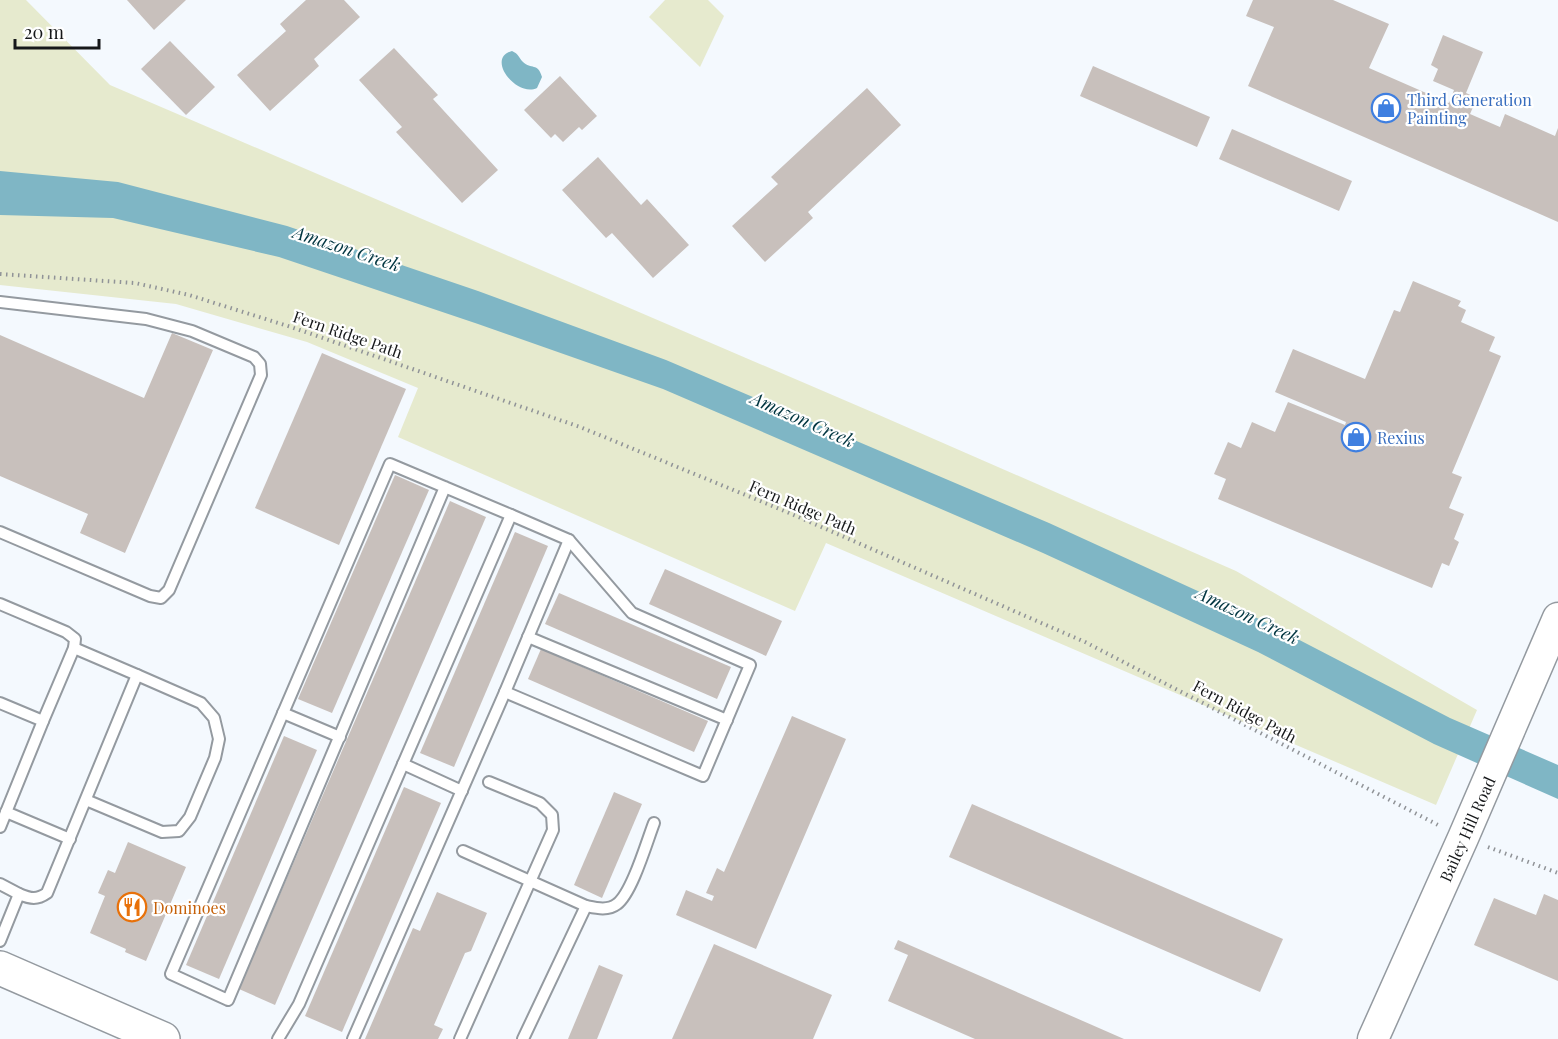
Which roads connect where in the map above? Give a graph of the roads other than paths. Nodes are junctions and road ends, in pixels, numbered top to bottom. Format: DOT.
graph roads {
  1 [pos="0,302"];
  2 [pos="445,487"];
  3 [pos="511,515"];
  4 [pos="0,532"];
  5 [pos="569,540"];
  6 [pos="0,604"];
  7 [pos="1555,635"];
  8 [pos="528,636"];
  9 [pos="74,648"];
  10 [pos="137,675"];
  11 [pos="505,692"];
  12 [pos="0,703"];
  13 [pos="283,713"];
  14 [pos="727,720"];
  15 [pos="43,721"];
  16 [pos="340,737"];
  17 [pos="403,764"];
  18 [pos="489,782"];
  19 [pos="462,791"];
  20 [pos="86,800"];
  21 [pos="6,812"];
  22 [pos="654,823"];
  23 [pos="0,827"];
  24 [pos="70,839"];
  25 [pos="463,851"];
  26 [pos="530,880"];
  27 [pos="0,884"];
  28 [pos="19,894"];
  29 [pos="585,906"];
  30 [pos="0,941"];
  31 [pos="0,968"];
  32 [pos="163,1039"];
  33 [pos="278,1039"];
  34 [pos="354,1039"];
  35 [pos="460,1039"];
  36 [pos="523,1039"];
  37 [pos="1373,1039"];
  1 -- 4 [label="lane"];
  2 -- 3 [label="lane"];
  2 -- 13 [label="lane"];
  2 -- 16 [label="lane"];
  3 -- 5 [label="lane"];
  3 -- 17 [label="lane"];
  5 -- 8 [label="lane"];
  5 -- 14 [label="lane"];
  6 -- 9 [label="lane"];
  7 -- 37 [label="main road, Bailey Hill Road"];
  8 -- 11 [label="lane"];
  8 -- 14 [label="lane"];
  9 -- 10 [label="lane"];
  9 -- 15 [label="lane"];
  10 -- 20 [label="lane"];
  10 -- 20 [label="lane"];
  11 -- 14 [label="lane"];
  11 -- 19 [label="lane"];
  12 -- 15 [label="lane"];
  13 -- 16 [label="lane"];
  13 -- 16 [label="lane"];
  15 -- 21 [label="lane"];
  17 -- 19 [label="lane"];
  17 -- 33 [label="lane"];
  18 -- 26 [label="lane"];
  19 -- 34 [label="lane"];
  20 -- 24 [label="lane"];
  21 -- 23 [label="lane"];
  21 -- 24 [label="lane"];
  22 -- 29 [label="lane"];
  24 -- 28 [label="lane"];
  25 -- 26 [label="lane"];
  26 -- 29 [label="lane"];
  26 -- 35 [label="lane"];
  27 -- 28 [label="lane"];
  28 -- 30 [label="lane"];
  29 -- 36 [label="lane"];
  31 -- 32 [label="main road"];
}
